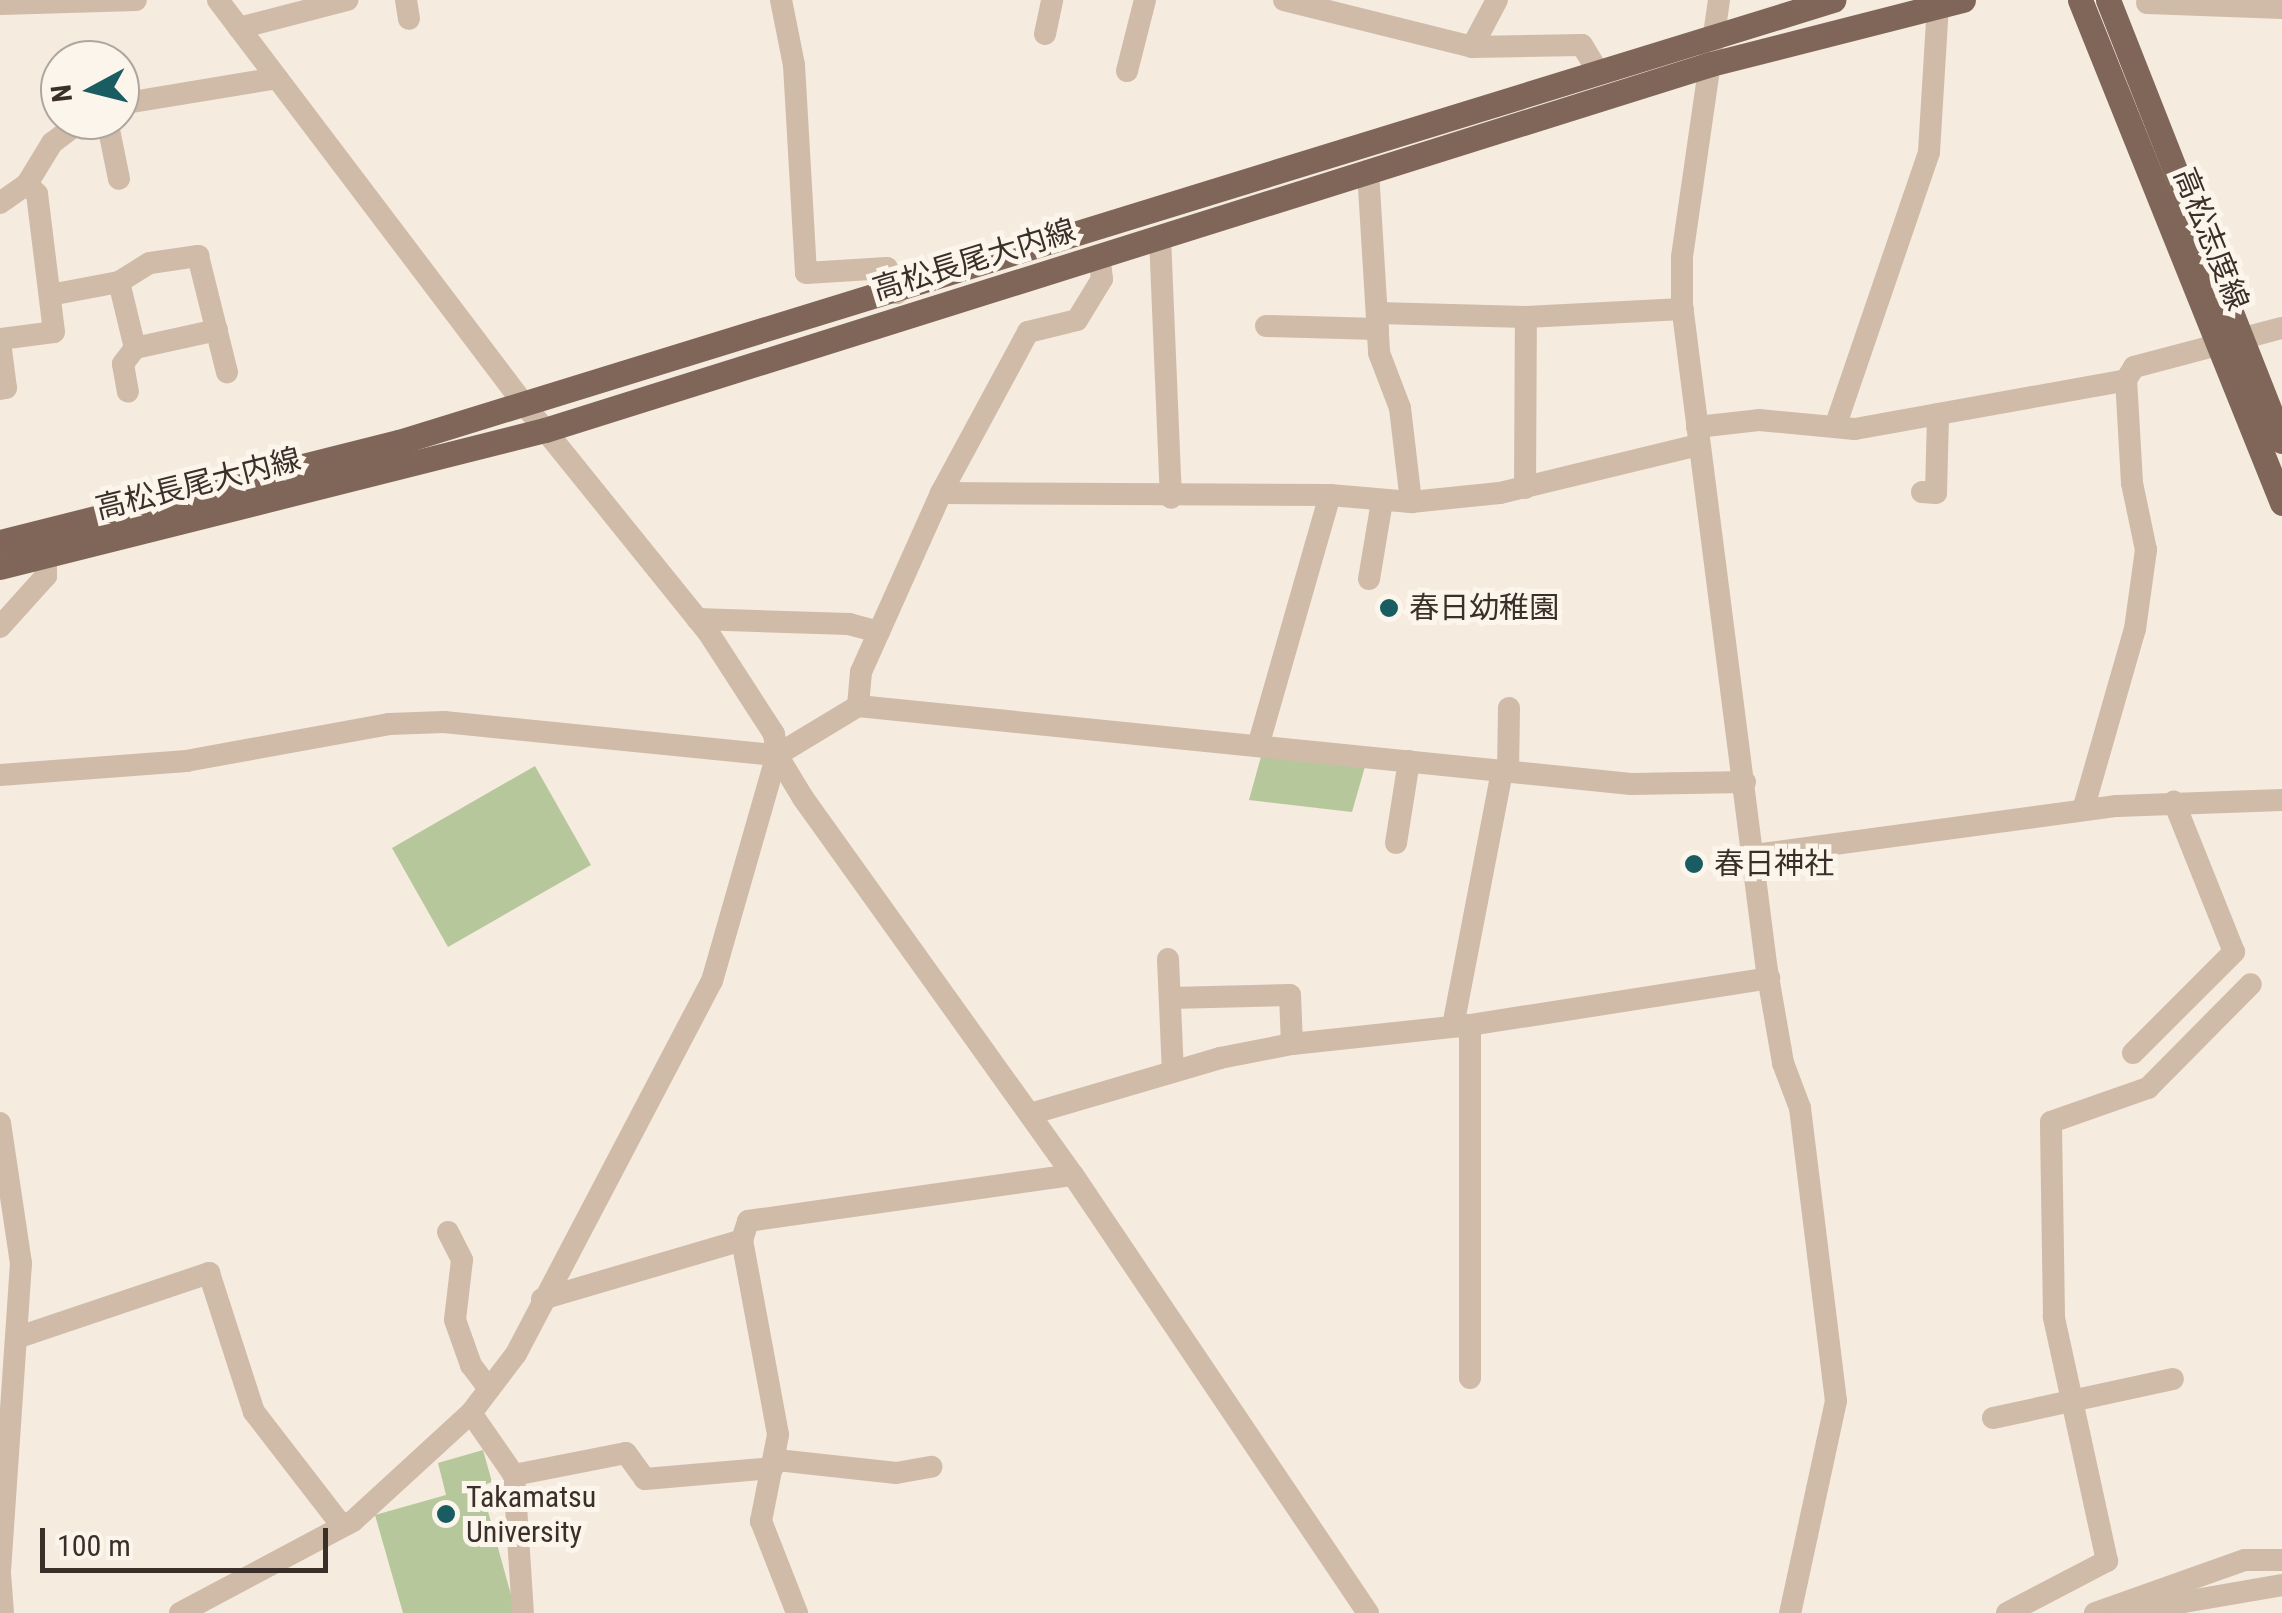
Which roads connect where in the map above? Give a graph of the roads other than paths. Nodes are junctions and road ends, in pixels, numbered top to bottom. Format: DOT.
graph roads {
  1 [pos="136,0"];
  2 [pos="218,0"];
  3 [pos="347,0"];
  4 [pos="781,0"];
  5 [pos="1052,0"];
  6 [pos="1145,0"];
  7 [pos="1284,0"];
  8 [pos="1498,0"];
  9 [pos="1719,0"];
  10 [pos="1833,0"];
  11 [pos="2080,0"];
  12 [pos="2108,0"];
  13 [pos="93,1"];
  14 [pos="1951,2"];
  15 [pos="1,4"];
  16 [pos="2147,4"];
  17 [pos="2282,8"];
  18 [pos="239,28"];
  19 [pos="1045,34"];
  20 [pos="1716,35"];
  21 [pos="1472,46"];
  22 [pos="1711,64"];
  23 [pos="1128,71"];
  24 [pos="1599,72"];
  25 [pos="277,78"];
  26 [pos="140,101"];
  27 [pos="56,140"];
  28 [pos="110,140"];
  29 [pos="1368,171"];
  30 [pos="119,179"];
  31 [pos="27,184"];
  32 [pos="0,203"];
  33 [pos="1160,236"];
  34 [pos="1099,256"];
  35 [pos="806,272"];
  36 [pos="119,282"];
  37 [pos="896,293"];
  38 [pos="50,295"];
  39 [pos="1682,309"];
  40 [pos="819,316"];
  41 [pos="1526,317"];
  42 [pos="1378,321"];
  43 [pos="1266,326"];
  44 [pos="2282,328"];
  45 [pos="217,330"];
  46 [pos="0,340"];
  47 [pos="2231,344"];
  48 [pos="135,348"];
  49 [pos="227,372"];
  50 [pos="2126,380"];
  51 [pos="0,389"];
  52 [pos="128,392"];
  53 [pos="524,404"];
  54 [pos="1938,414"];
  55 [pos="1836,424"];
  56 [pos="544,430"];
  57 [pos="1698,436"];
  58 [pos="2282,441"];
  59 [pos="1524,488"];
  60 [pos="1922,492"];
  61 [pos="941,493"];
  62 [pos="1330,496"];
  63 [pos="1171,498"];
  64 [pos="1382,501"];
  65 [pos="1411,502"];
  66 [pos="2282,503"];
  67 [pos="0,542"];
  68 [pos="46,556"];
  69 [pos="0,567"];
  70 [pos="1369,579"];
  71 [pos="697,620"];
  72 [pos="0,627"];
  73 [pos="879,632"];
  74 [pos="858,706"];
  75 [pos="1510,708"];
  76 [pos="1258,746"];
  77 [pos="777,755"];
  78 [pos="1410,762"];
  79 [pos="1505,771"];
  80 [pos="0,775"];
  81 [pos="1745,782"];
  82 [pos="2282,800"];
  83 [pos="2174,802"];
  84 [pos="2083,810"];
  85 [pos="1396,842"];
  86 [pos="1754,856"];
  87 [pos="1168,958"];
  88 [pos="1768,978"];
  89 [pos="2251,984"];
  90 [pos="1170,998"];
  91 [pos="1462,1025"];
  92 [pos="1292,1044"];
  93 [pos="2133,1053"];
  94 [pos="1173,1072"];
  95 [pos="1030,1114"];
  96 [pos="0,1123"];
  97 [pos="1073,1175"];
  98 [pos="448,1232"];
  99 [pos="742,1240"];
  100 [pos="542,1299"];
  101 [pos="16,1338"];
  102 [pos="1470,1378"];
  103 [pos="2174,1378"];
  104 [pos="489,1389"];
  105 [pos="2070,1402"];
  106 [pos="471,1413"];
  107 [pos="1993,1418"];
  108 [pos="775,1464"];
  109 [pos="932,1467"];
  110 [pos="514,1475"];
  111 [pos="342,1526"];
  112 [pos="2282,1560"];
  113 [pos="0,1570"];
  114 [pos="2282,1585"];
  115 [pos="3,1613"];
  116 [pos="180,1613"];
  117 [pos="524,1613"];
  118 [pos="798,1613"];
  119 [pos="1368,1613"];
  120 [pos="1790,1613"];
  121 [pos="2007,1613"];
  122 [pos="2095,1613"];
  123 [pos="2120,1613"];
  1 -- 13 [label="street"];
  2 -- 18 [label="street"];
  3 -- 18 [label="street"];
  4 -- 35 [label="street"];
  5 -- 19 [label="street"];
  6 -- 23 [label="street"];
  7 -- 21 [label="street"];
  8 -- 21 [label="street"];
  9 -- 20 [label="street"];
  10 -- 20 [label="main road, 高松長尾大内線"];
  11 -- 47 [label="main road, 高松志度線"];
  12 -- 47 [label="main road, 高松志度線"];
  13 -- 15 [label="street"];
  14 -- 22 [label="main road, 高松長尾大内線"];
  14 -- 55 [label="street"];
  16 -- 17 [label="street"];
  18 -- 25 [label="street"];
  20 -- 22 [label="street"];
  20 -- 24 [label="main road, 高松長尾大内線"];
  21 -- 24 [label="street"];
  22 -- 29 [label="main road, 高松長尾大内線"];
  22 -- 39 [label="street"];
  24 -- 37 [label="main road, 高松長尾大内線"];
  25 -- 26 [label="street"];
  25 -- 53 [label="street"];
  27 -- 31 [label="street"];
  28 -- 30 [label="street"];
  29 -- 33 [label="main road, 高松長尾大内線"];
  29 -- 42 [label="street"];
  31 -- 32 [label="street"];
  31 -- 38 [label="street"];
  33 -- 34 [label="main road, 高松長尾大内線"];
  33 -- 63 [label="street"];
  34 -- 56 [label="main road, 高松長尾大内線"];
  34 -- 61 [label="street"];
  35 -- 37 [label="street"];
  35 -- 40 [label="street"];
  36 -- 38 [label="street"];
  36 -- 45 [label="street"];
  36 -- 48 [label="street"];
  37 -- 40 [label="main road, 高松長尾大内線"];
  38 -- 46 [label="street"];
  39 -- 41 [label="street"];
  39 -- 57 [label="street"];
  40 -- 53 [label="main road, 高松長尾大内線"];
  41 -- 42 [label="street"];
  41 -- 59 [label="street"];
  42 -- 43 [label="street"];
  42 -- 65 [label="street"];
  44 -- 47 [label="street"];
  45 -- 48 [label="street"];
  45 -- 49 [label="street"];
  46 -- 51 [label="street"];
  47 -- 50 [label="street"];
  47 -- 58 [label="main road, 高松志度線"];
  47 -- 66 [label="main road, 高松志度線"];
  48 -- 52 [label="street"];
  50 -- 54 [label="street"];
  50 -- 84 [label="street"];
  53 -- 56 [label="street"];
  53 -- 67 [label="main road, 高松長尾大内線"];
  54 -- 55 [label="street"];
  54 -- 60 [label="street"];
  55 -- 57 [label="street"];
  56 -- 68 [label="main road, 高松長尾大内線"];
  56 -- 71 [label="street"];
  57 -- 59 [label="street"];
  57 -- 81 [label="street"];
  59 -- 65 [label="street"];
  61 -- 63 [label="street"];
  61 -- 73 [label="street"];
  62 -- 63 [label="street"];
  62 -- 64 [label="street"];
  62 -- 76 [label="street"];
  64 -- 65 [label="street"];
  64 -- 70 [label="street"];
  68 -- 69 [label="main road, 高松長尾大内線"];
  68 -- 72 [label="street"];
  71 -- 73 [label="street"];
  71 -- 77 [label="street"];
  73 -- 74 [label="street"];
  74 -- 76 [label="street"];
  74 -- 77 [label="street"];
  75 -- 79 [label="street"];
  76 -- 78 [label="street"];
  77 -- 80 [label="street"];
  77 -- 95 [label="street"];
  77 -- 100 [label="street"];
  78 -- 79 [label="street"];
  78 -- 85 [label="street"];
  79 -- 81 [label="street"];
  79 -- 91 [label="street"];
  81 -- 86 [label="street"];
  82 -- 83 [label="street"];
  83 -- 84 [label="street"];
  83 -- 93 [label="street"];
  84 -- 86 [label="street"];
  86 -- 88 [label="street"];
  87 -- 90 [label="street"];
  88 -- 91 [label="street"];
  88 -- 120 [label="street"];
  89 -- 105 [label="street"];
  90 -- 92 [label="street"];
  90 -- 94 [label="street"];
  91 -- 92 [label="street"];
  91 -- 102 [label="street"];
  92 -- 94 [label="street"];
  94 -- 95 [label="street"];
  95 -- 97 [label="street"];
  96 -- 101 [label="street"];
  97 -- 99 [label="street"];
  97 -- 119 [label="street"];
  98 -- 104 [label="street"];
  99 -- 100 [label="street"];
  99 -- 108 [label="street"];
  100 -- 104 [label="street"];
  101 -- 111 [label="street"];
  101 -- 113 [label="street"];
  103 -- 105 [label="street"];
  104 -- 106 [label="street"];
  105 -- 107 [label="street"];
  105 -- 121 [label="street"];
  106 -- 110 [label="street"];
  106 -- 111 [label="street"];
  108 -- 109 [label="street"];
  108 -- 110 [label="street"];
  108 -- 118 [label="street"];
  110 -- 117 [label="street"];
  111 -- 116 [label="street"];
  112 -- 122 [label="street"];
  113 -- 115 [label="street"];
  114 -- 123 [label="street"];
}
